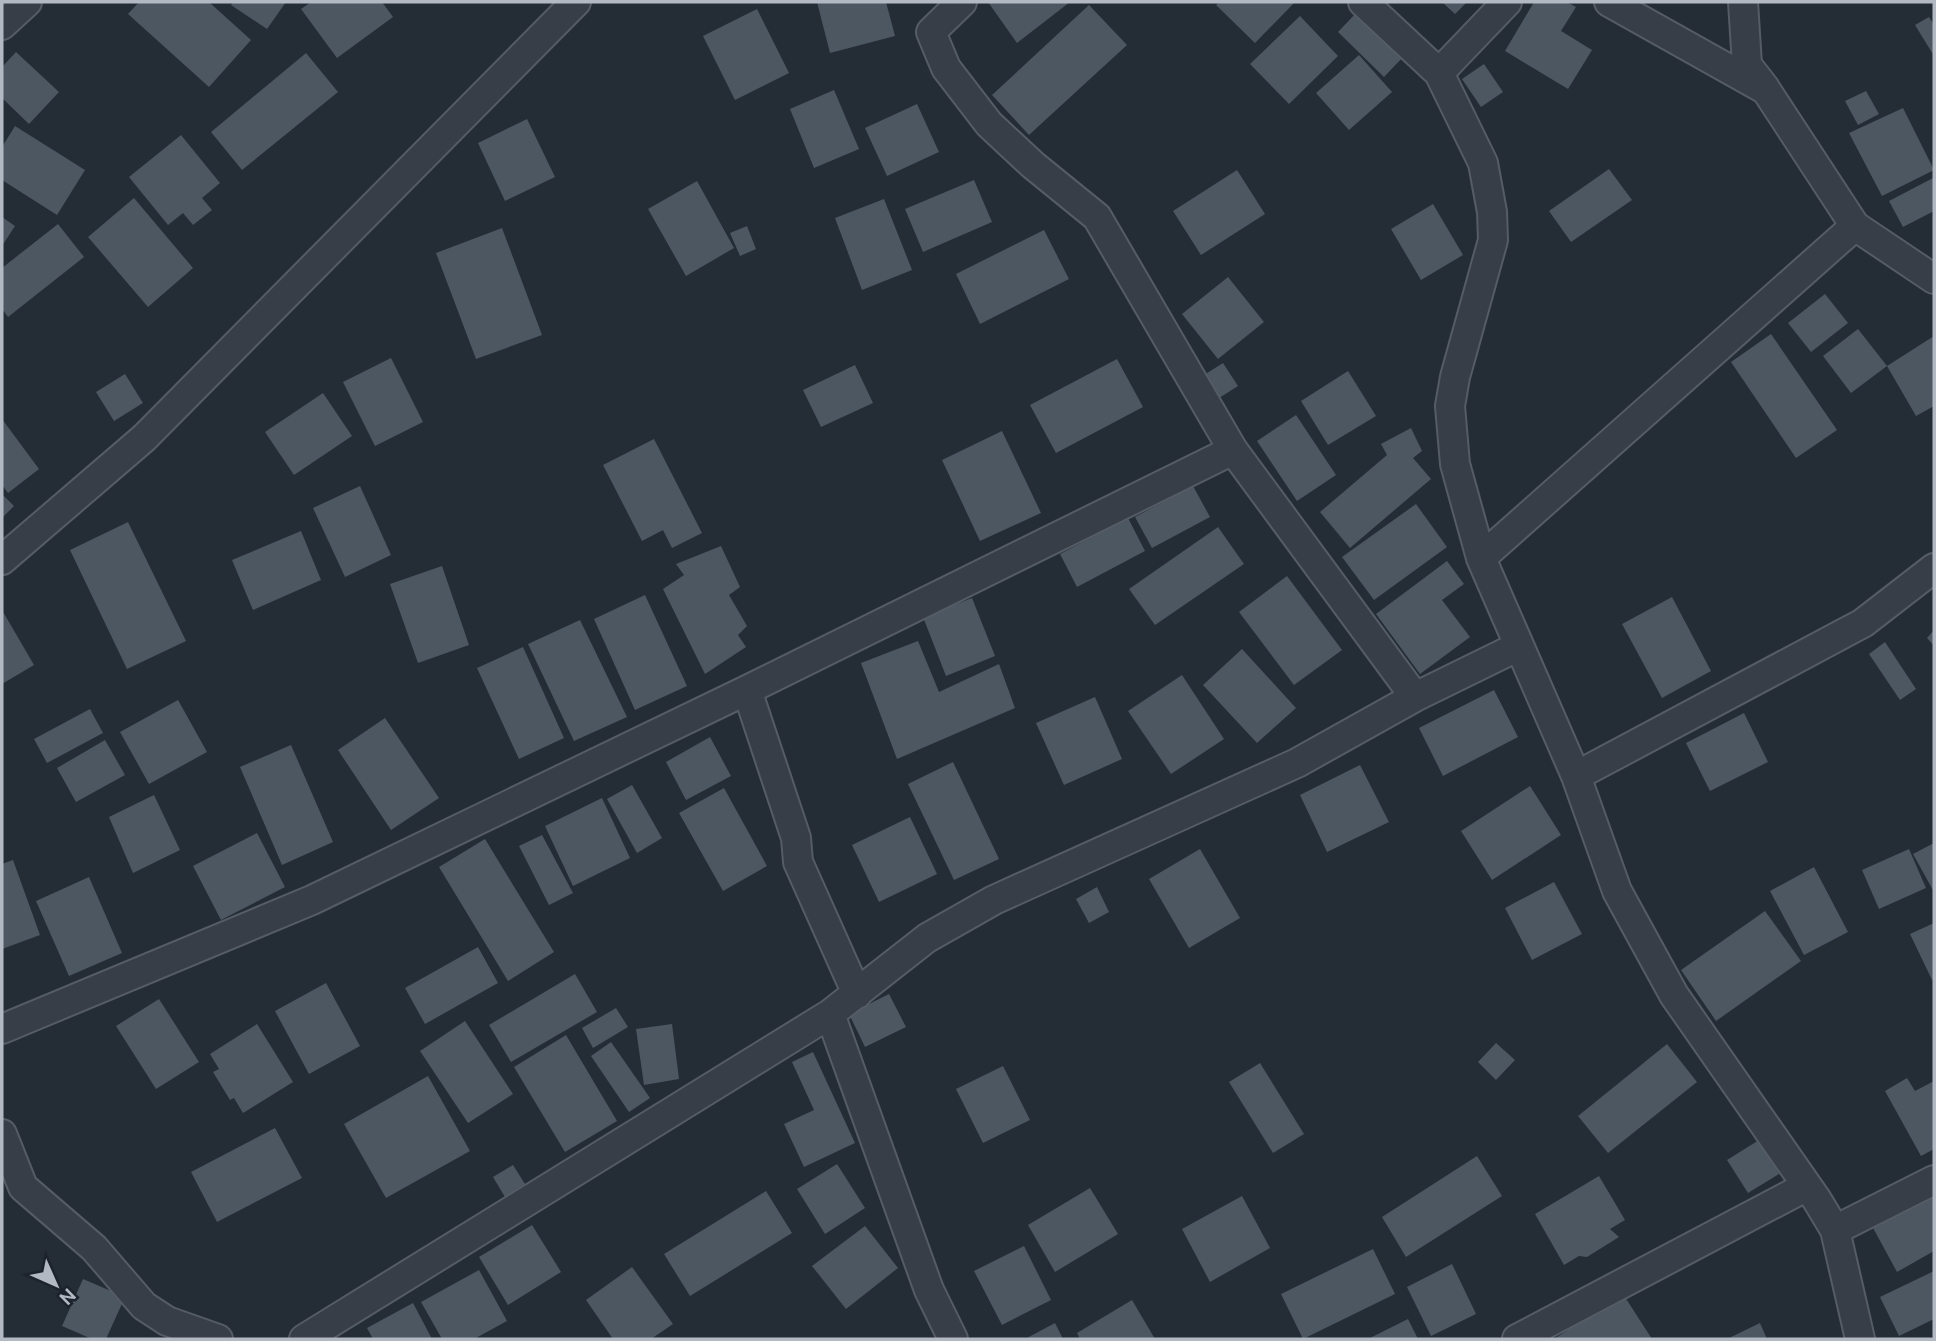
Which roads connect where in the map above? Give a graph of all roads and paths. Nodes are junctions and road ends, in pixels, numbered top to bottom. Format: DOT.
graph roads {
  1 [pos="27,2"];
  2 [pos="576,2"];
  3 [pos="962,2"];
  4 [pos="1363,2"];
  5 [pos="1507,2"];
  6 [pos="1609,2"];
  7 [pos="1743,2"];
  8 [pos="2,24"];
  9 [pos="1439,73"];
  10 [pos="1766,90"];
  11 [pos="1854,226"];
  12 [pos="1934,279"];
  13 [pos="1233,450"];
  14 [pos="1480,558"];
  15 [pos="2,560"];
  16 [pos="1934,568"];
  17 [pos="1517,647"];
  18 [pos="747,690"];
  19 [pos="1415,697"];
  20 [pos="1576,776"];
  21 [pos="857,994"];
  22 [pos="830,1014"];
  23 [pos="2,1029"];
  24 [pos="2,1133"];
  25 [pos="1934,1180"];
  26 [pos="1807,1186"];
  27 [pos="1835,1230"];
  28 [pos="218,1339"];
  29 [pos="304,1339"];
  30 [pos="953,1339"];
  31 [pos="1517,1339"];
  32 [pos="1860,1339"];
  1 -- 8 [label="street"];
  2 -- 15 [label="street"];
  3 -- 13 [label="street"];
  4 -- 9 [label="street"];
  5 -- 9 [label="street"];
  6 -- 10 [label="street"];
  7 -- 10 [label="street"];
  9 -- 14 [label="street"];
  10 -- 11 [label="street"];
  11 -- 12 [label="street"];
  11 -- 14 [label="street"];
  13 -- 18 [label="street"];
  13 -- 19 [label="street"];
  14 -- 17 [label="street"];
  16 -- 20 [label="street"];
  17 -- 19 [label="street"];
  17 -- 20 [label="street"];
  18 -- 21 [label="street"];
  18 -- 23 [label="street"];
  19 -- 21 [label="street"];
  20 -- 26 [label="street"];
  21 -- 22 [label="street"];
  22 -- 29 [label="street"];
  22 -- 30 [label="street"];
  24 -- 28 [label="street"];
  25 -- 27 [label="street"];
  26 -- 27 [label="street"];
  26 -- 31 [label="street"];
  27 -- 32 [label="street"];
}
